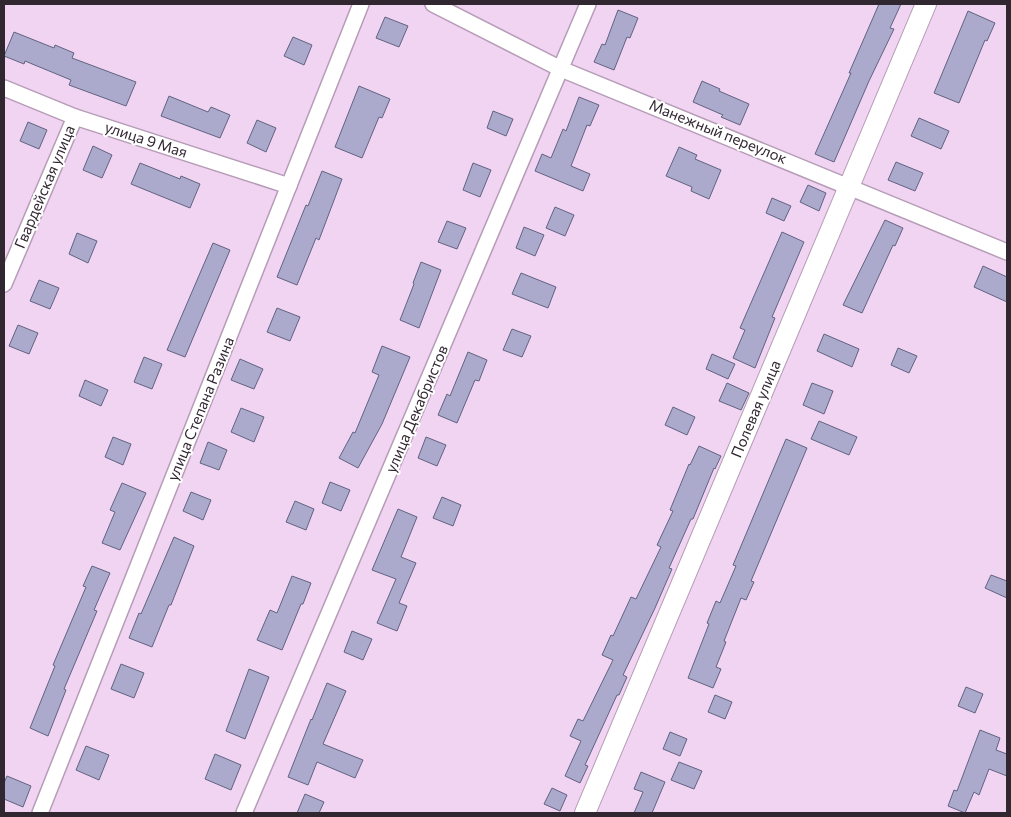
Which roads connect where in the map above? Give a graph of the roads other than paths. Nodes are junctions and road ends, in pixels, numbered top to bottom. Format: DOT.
graph roads {
  1 [pos="361,4"];
  2 [pos="433,4"];
  3 [pos="588,4"];
  4 [pos="926,4"];
  5 [pos="562,69"];
  6 [pos="4,88"];
  7 [pos="75,117"];
  8 [pos="289,186"];
  9 [pos="849,186"];
  10 [pos="1007,252"];
  11 [pos="4,284"];
  12 [pos="40,813"];
  13 [pos="244,813"];
  14 [pos="585,813"];
  1 -- 8 [label="street, улица Степана Разина"];
  2 -- 5 [label="street, Манежный переулок"];
  3 -- 5 [label="street, улица Декабристов"];
  4 -- 9 [label="street, Полевая улица"];
  5 -- 9 [label="street, Манежный переулок"];
  5 -- 13 [label="street, улица Декабристов"];
  6 -- 7 [label="street, улица 9 Мая"];
  7 -- 8 [label="street, улица 9 Мая"];
  7 -- 11 [label="street, Гвардейская улица"];
  8 -- 12 [label="street, улица Степана Разина"];
  9 -- 10 [label="street, Манежный переулок"];
  9 -- 14 [label="street, Полевая улица"];
}
